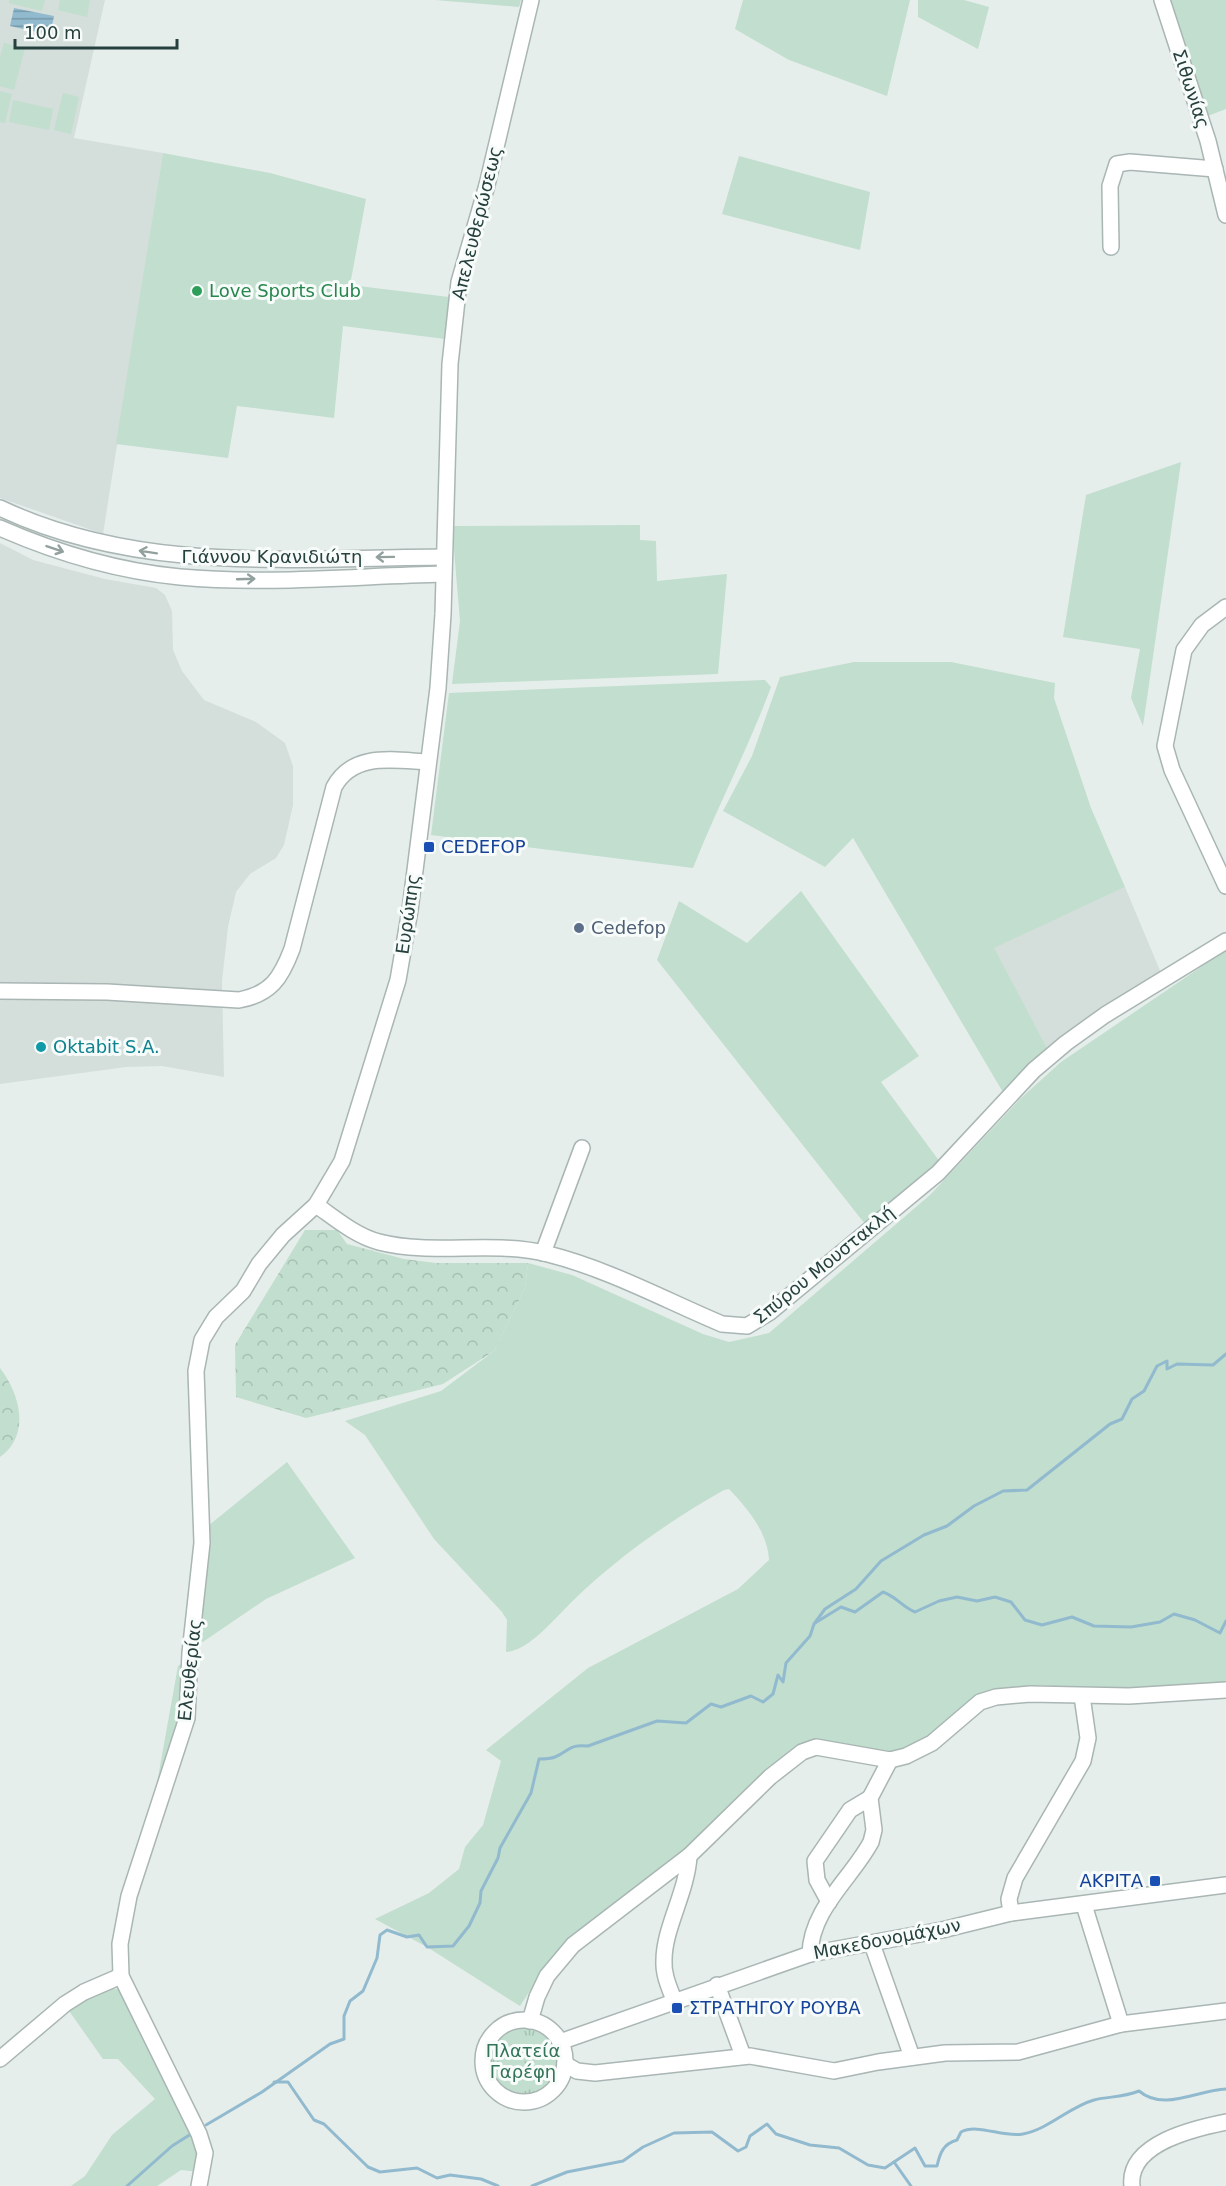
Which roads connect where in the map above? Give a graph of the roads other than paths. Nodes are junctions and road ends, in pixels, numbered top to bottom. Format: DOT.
graph roads {
  1 [pos="531,0"];
  2 [pos="1162,0"];
  3 [pos="1219,176"];
  4 [pos="1226,215"];
  5 [pos="1111,247"];
  6 [pos="0,508"];
  7 [pos="0,528"];
  8 [pos="443,557"];
  9 [pos="444,574"];
  10 [pos="1226,607"];
  11 [pos="427,762"];
  12 [pos="1226,886"];
  13 [pos="1226,941"];
  14 [pos="0,991"];
  15 [pos="582,1148"];
  16 [pos="316,1205"];
  17 [pos="543,1253"];
  18 [pos="1226,1690"];
  19 [pos="1190,1692"];
  20 [pos="1082,1696"];
  21 [pos="1226,1701"];
  22 [pos="890,1760"];
  23 [pos="870,1798"];
  24 [pos="689,1856"];
  25 [pos="1226,1885"];
  26 [pos="829,1902"];
  27 [pos="1084,1905"];
  28 [pos="1011,1913"];
  29 [pos="872,1944"];
  30 [pos="810,1954"];
  31 [pos="121,1976"];
  32 [pos="717,1985"];
  33 [pos="674,2000"];
  34 [pos="1226,2011"];
  35 [pos="530,2021"];
  36 [pos="1121,2024"];
  37 [pos="560,2042"];
  38 [pos="743,2056"];
  39 [pos="912,2057"];
  40 [pos="0,2059"];
  41 [pos="565,2064"];
  42 [pos="1226,2122"];
  43 [pos="200,2186"];
  44 [pos="1132,2186"];
  1 -- 8 [label="street, Απελευθερώσεως"];
  2 -- 3 [label="street, Σιθωνίας"];
  3 -- 4 [label="street, Σιθωνίας"];
  3 -- 5 [label="street"];
  8 -- 6 [label="street, Γιάννου Κρανιδιώτη, one-way"];
  7 -- 9 [label="street, Γιάννου Κρανιδιώτη, one-way"];
  8 -- 9 [label="street, Απελευθερώσεως"];
  9 -- 11 [label="street, Ευρώπης"];
  10 -- 12 [label="street"];
  11 -- 14 [label="street"];
  11 -- 16 [label="street, Ευρώπης"];
  13 -- 17 [label="street, Σπύρου Μουστακλή"];
  15 -- 17 [label="street"];
  16 -- 17 [label="street, Σπύρου Μουστακλή"];
  16 -- 31 [label="street, Ελευθερίας"];
  18 -- 19 [label="street"];
  19 -- 20 [label="street"];
  19 -- 21 [label="street"];
  20 -- 22 [label="street"];
  20 -- 28 [label="street"];
  22 -- 23 [label="street"];
  22 -- 24 [label="street"];
  23 -- 26 [label="street"];
  23 -- 26 [label="street"];
  24 -- 33 [label="street"];
  24 -- 35 [label="street"];
  25 -- 27 [label="street, Μακεδονομάχων"];
  26 -- 30 [label="street"];
  27 -- 28 [label="street, Μακεδονομάχων"];
  27 -- 36 [label="street"];
  28 -- 29 [label="street, Μακεδονομάχων"];
  29 -- 30 [label="street, Μακεδονομάχων"];
  29 -- 39 [label="street"];
  30 -- 32 [label="street, Μακεδονομάχων"];
  31 -- 40 [label="street"];
  31 -- 43 [label="street, Ελευθερίας"];
  32 -- 33 [label="street, Μακεδονομάχων"];
  32 -- 38 [label="street"];
  33 -- 37 [label="street, Μακεδονομάχων"];
  34 -- 36 [label="street"];
  35 -- 37 [label="street"];
  35 -- 41 [label="street"];
  36 -- 39 [label="street"];
  37 -- 41 [label="street"];
  38 -- 39 [label="street"];
  38 -- 41 [label="street"];
  42 -- 44 [label="street"];
}
